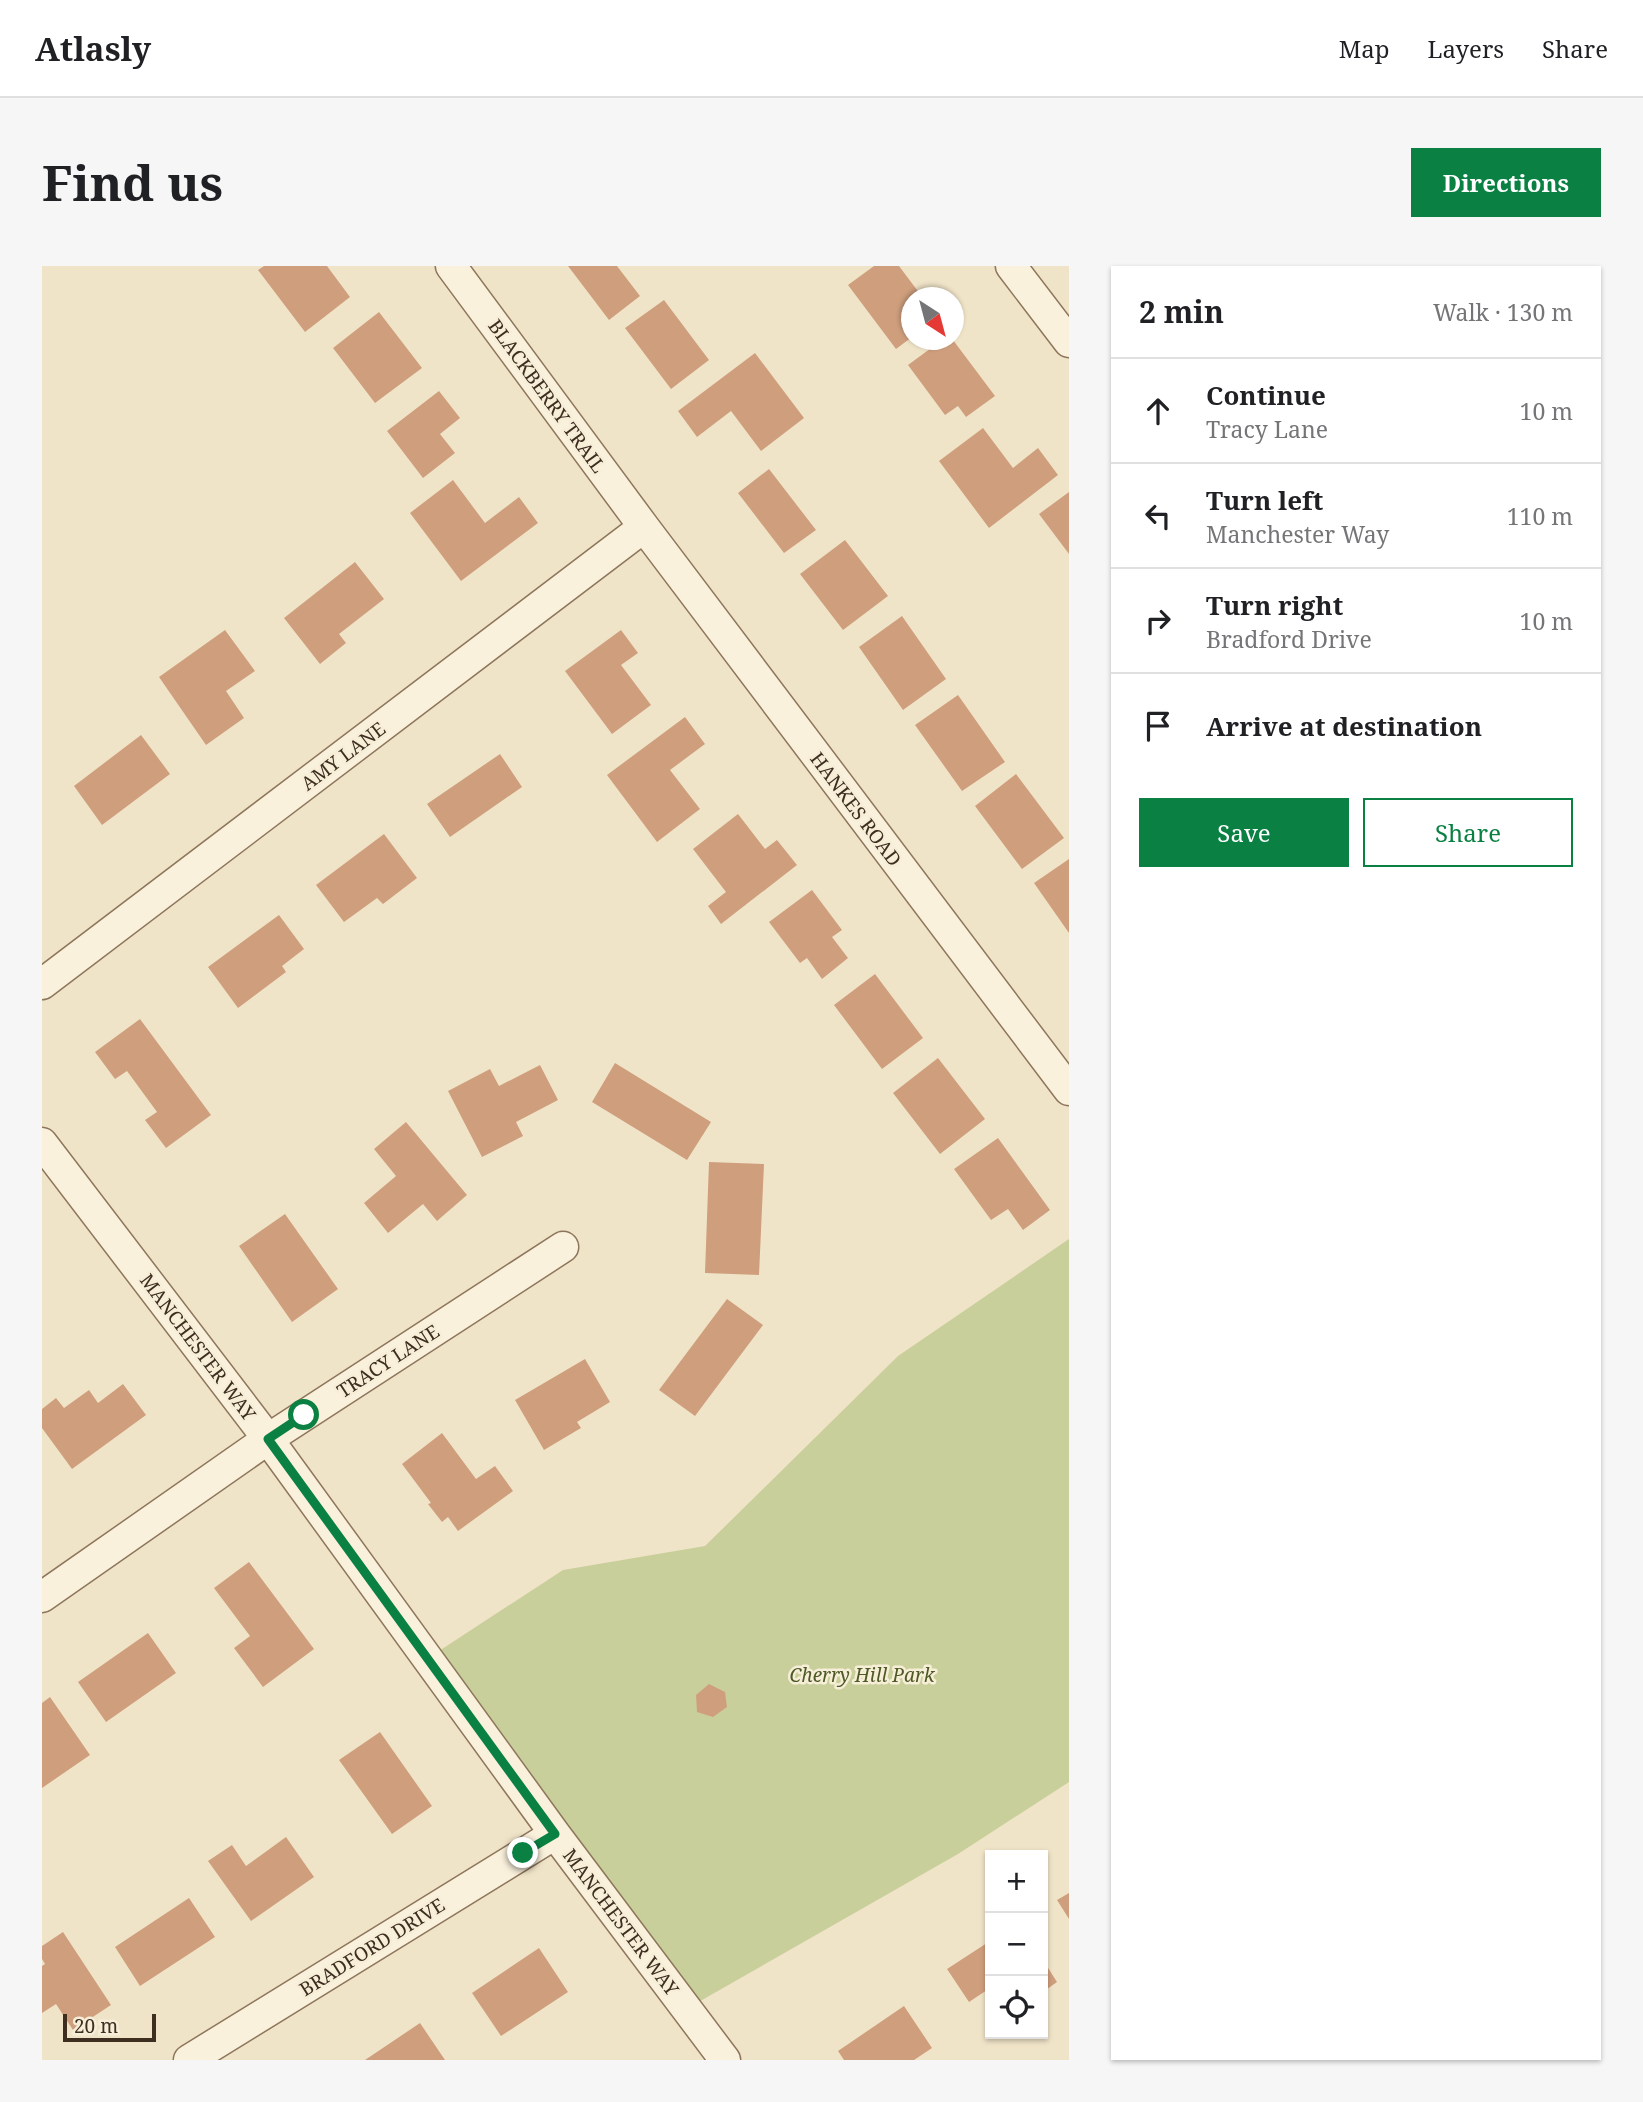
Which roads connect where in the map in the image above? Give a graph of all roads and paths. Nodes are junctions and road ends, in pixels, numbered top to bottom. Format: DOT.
graph roads {
  1 [pos="451,266"];
  2 [pos="1011,266"];
  3 [pos="1069,342"];
  4 [pos="644,527"];
  5 [pos="42,984"];
  6 [pos="1069,1090"];
  7 [pos="42,1143"];
  8 [pos="562,1247"];
  9 [pos="268,1439"];
  10 [pos="42,1597"];
  11 [pos="555,1834"];
  12 [pos="189,2060"];
  13 [pos="725,2060"];
  1 -- 4 [label="street, BLACKBERRY TRAIL"];
  2 -- 3 [label="street"];
  4 -- 5 [label="street, AMY LANE"];
  4 -- 6 [label="street, HANKES ROAD"];
  7 -- 9 [label="street, MANCHESTER WAY"];
  8 -- 9 [label="street, TRACY LANE"];
  9 -- 10 [label="street, TRACY LANE"];
  9 -- 11 [label="street, MANCHESTER WAY"];
  11 -- 12 [label="street, BRADFORD DRIVE"];
  11 -- 13 [label="street, MANCHESTER WAY"];
}
